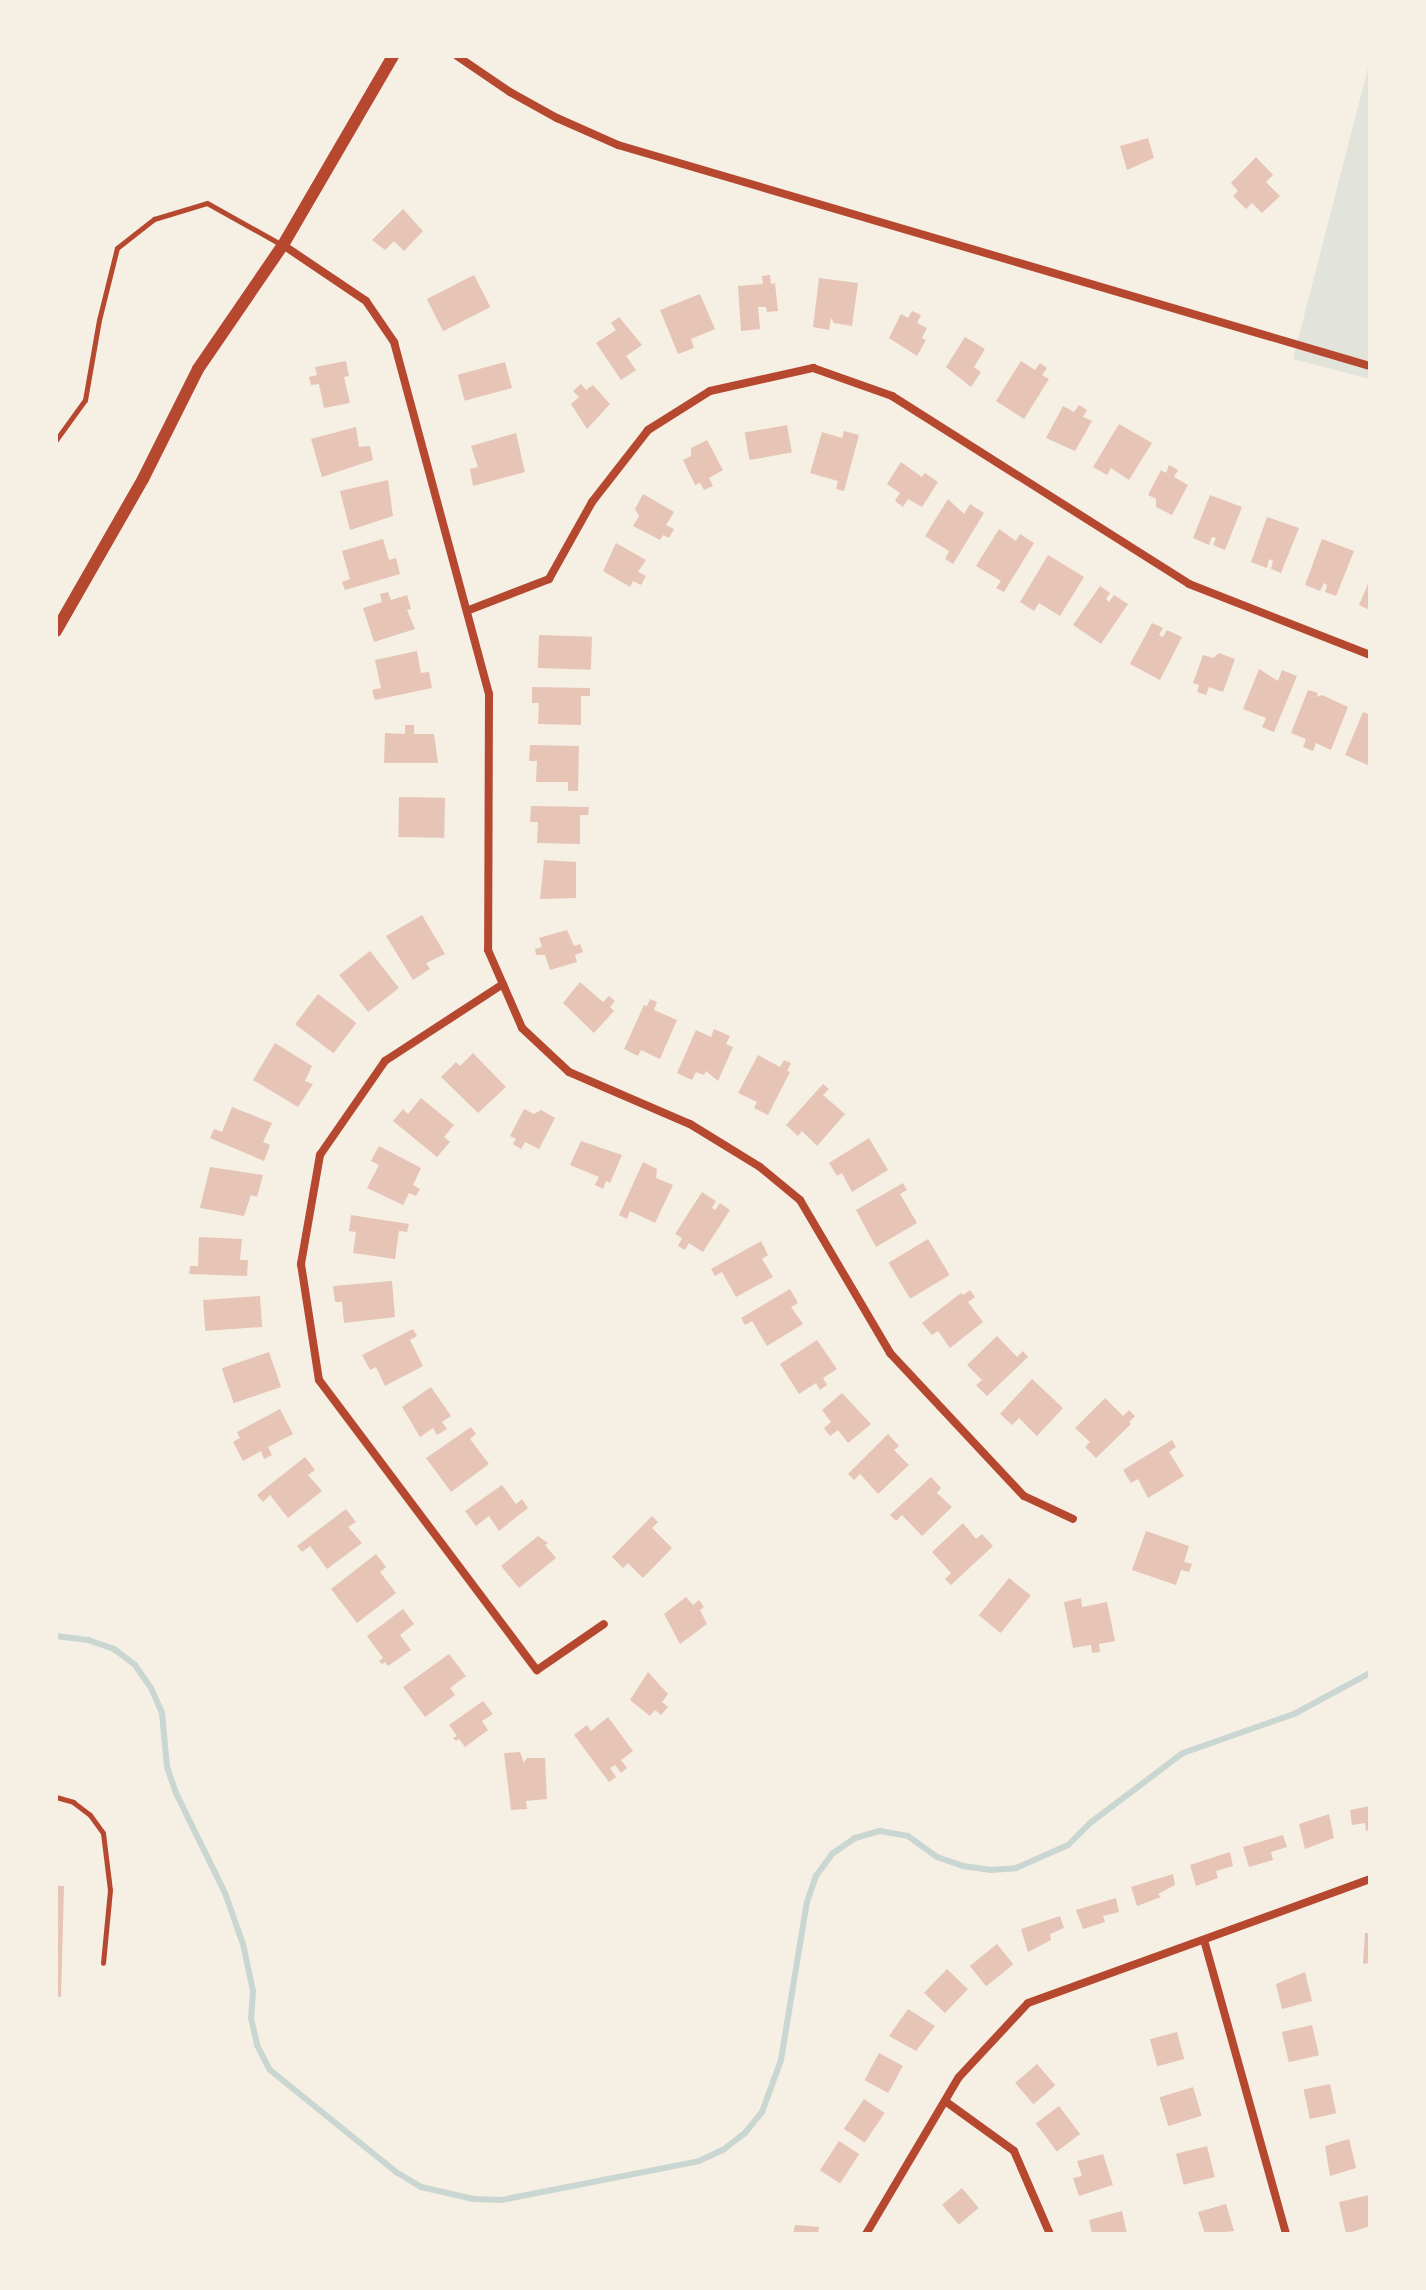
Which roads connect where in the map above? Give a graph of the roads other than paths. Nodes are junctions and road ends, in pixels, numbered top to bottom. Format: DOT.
graph roads {
  1 [pos="393,56"];
  2 [pos="457,56"];
  3 [pos="283,245"];
  4 [pos="1370,366"];
  5 [pos="56,440"];
  6 [pos="469,610"];
  7 [pos="56,631"];
  8 [pos="1370,655"];
  9 [pos="503,984"];
  10 [pos="1073,1519"];
  11 [pos="604,1624"];
  12 [pos="56,1797"];
  13 [pos="1370,1879"];
  14 [pos="1204,1940"];
  15 [pos="103,1963"];
  16 [pos="945,2101"];
  17 [pos="866,2234"];
  18 [pos="1050,2234"];
  19 [pos="1286,2234"];
  1 -- 3 [label="street"];
  2 -- 4 [label="street"];
  3 -- 5 [label="lane"];
  3 -- 6 [label="street"];
  3 -- 7 [label="street"];
  6 -- 8 [label="street"];
  6 -- 9 [label="street"];
  9 -- 10 [label="street"];
  9 -- 11 [label="street"];
  12 -- 15 [label="lane"];
  13 -- 14 [label="street"];
  14 -- 16 [label="street"];
  14 -- 19 [label="street"];
  16 -- 17 [label="street"];
  16 -- 18 [label="street"];
}
